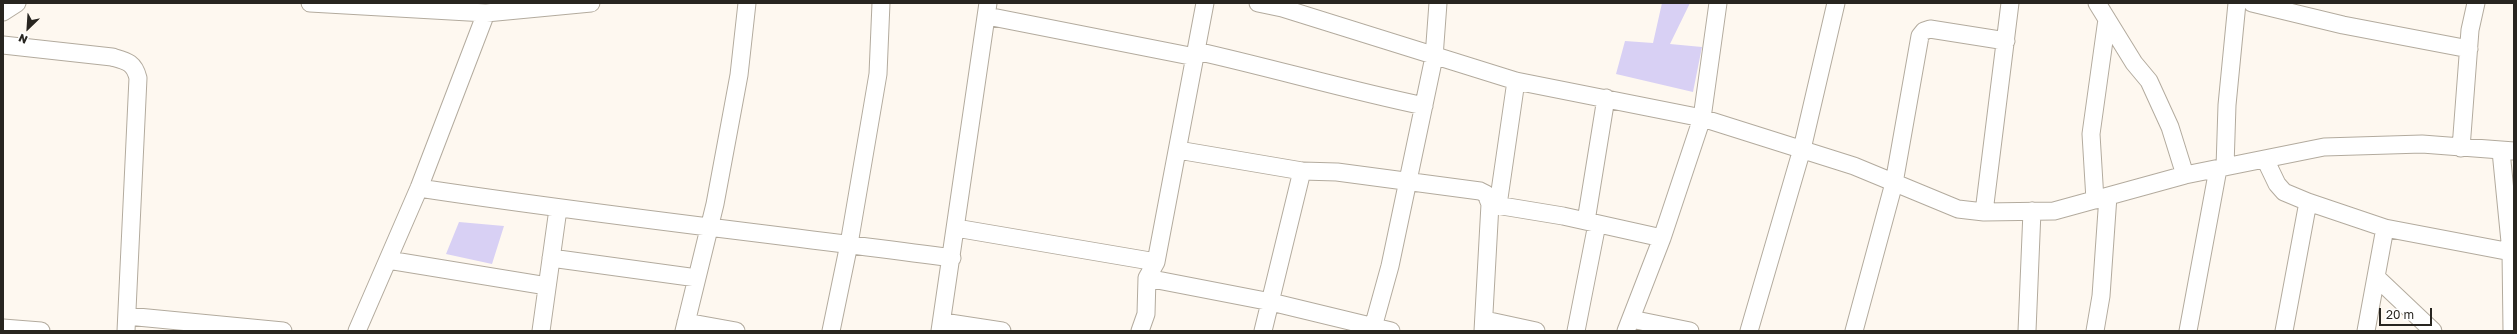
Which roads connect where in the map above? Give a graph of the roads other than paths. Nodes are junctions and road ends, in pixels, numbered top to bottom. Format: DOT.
graph roads {
  1 [pos="17,3"];
  2 [pos="310,3"];
  3 [pos="591,3"];
  4 [pos="747,3"];
  5 [pos="881,3"];
  6 [pos="1205,3"];
  7 [pos="1258,3"];
  8 [pos="1438,3"];
  9 [pos="1718,3"];
  10 [pos="1836,3"];
  11 [pos="2010,3"];
  12 [pos="2097,3"];
  13 [pos="2237,3"];
  14 [pos="2252,3"];
  15 [pos="2476,3"];
  16 [pos="494,9"];
  17 [pos="987,10"];
  18 [pos="3,12"];
  19 [pos="2107,18"];
  20 [pos="2006,41"];
  21 [pos="3,45"];
  22 [pos="2469,49"];
  23 [pos="1195,54"];
  24 [pos="1434,57"];
  25 [pos="1516,81"];
  26 [pos="1606,98"];
  27 [pos="1424,106"];
  28 [pos="1702,118"];
  29 [pos="2461,148"];
  30 [pos="1802,149"];
  31 [pos="1178,150"];
  32 [pos="2507,151"];
  33 [pos="2266,159"];
  34 [pos="2222,168"];
  35 [pos="1302,171"];
  36 [pos="2185,175"];
  37 [pos="1407,181"];
  38 [pos="1894,183"];
  39 [pos="419,188"];
  40 [pos="2101,198"];
  41 [pos="2308,202"];
  42 [pos="1494,205"];
  43 [pos="558,209"];
  44 [pos="2032,211"];
  45 [pos="1984,212"];
  46 [pos="1592,222"];
  47 [pos="710,226"];
  48 [pos="956,228"];
  49 [pos="2385,228"];
  50 [pos="1662,238"];
  51 [pos="849,244"];
  52 [pos="2511,252"];
  53 [pos="551,258"];
  54 [pos="952,258"];
  55 [pos="388,260"];
  56 [pos="1156,262"];
  57 [pos="2376,277"];
  58 [pos="697,278"];
  59 [pos="1147,278"];
  60 [pos="547,286"];
  61 [pos="1271,302"];
  62 [pos="126,324"];
  63 [pos="1629,325"];
  64 [pos="685,326"];
  65 [pos="941,326"];
  66 [pos="1484,326"];
  67 [pos="3,328"];
  68 [pos="1372,329"];
  69 [pos="41,331"];
  70 [pos="282,331"];
  71 [pos="357,331"];
  72 [pos="541,331"];
  73 [pos="736,331"];
  74 [pos="831,331"];
  75 [pos="1002,331"];
  76 [pos="1140,331"];
  77 [pos="1263,331"];
  78 [pos="1391,331"];
  79 [pos="1536,331"];
  80 [pos="1576,331"];
  81 [pos="1690,331"];
  82 [pos="1749,331"];
  83 [pos="1854,331"];
  84 [pos="2027,331"];
  85 [pos="2095,331"];
  86 [pos="2188,331"];
  87 [pos="2284,331"];
  88 [pos="2366,331"];
  89 [pos="2433,331"];
  90 [pos="2512,331"];
  1 -- 18 [label="street"];
  2 -- 16 [label="street"];
  3 -- 16 [label="street"];
  4 -- 47 [label="street"];
  5 -- 51 [label="street"];
  6 -- 23 [label="street"];
  7 -- 24 [label="street"];
  8 -- 24 [label="street"];
  9 -- 28 [label="street"];
  10 -- 30 [label="street"];
  11 -- 20 [label="street"];
  12 -- 19 [label="street"];
  13 -- 34 [label="street"];
  14 -- 22 [label="street"];
  15 -- 22 [label="street"];
  16 -- 39 [label="street"];
  17 -- 23 [label="street"];
  17 -- 48 [label="street"];
  19 -- 36 [label="street"];
  19 -- 40 [label="street"];
  20 -- 38 [label="street"];
  20 -- 45 [label="street"];
  21 -- 62 [label="street"];
  22 -- 29 [label="street"];
  23 -- 27 [label="street"];
  23 -- 31 [label="street"];
  24 -- 25 [label="street"];
  24 -- 27 [label="street"];
  25 -- 26 [label="street"];
  25 -- 42 [label="street"];
  26 -- 28 [label="street"];
  26 -- 46 [label="street"];
  27 -- 37 [label="street"];
  28 -- 30 [label="street"];
  28 -- 50 [label="street"];
  29 -- 32 [label="street"];
  29 -- 33 [label="street"];
  30 -- 38 [label="street"];
  30 -- 82 [label="street"];
  31 -- 35 [label="street"];
  31 -- 56 [label="street"];
  32 -- 52 [label="street"];
  33 -- 34 [label="street"];
  33 -- 41 [label="street"];
  34 -- 36 [label="street"];
  34 -- 86 [label="street"];
  35 -- 37 [label="street"];
  35 -- 61 [label="street"];
  36 -- 40 [label="street"];
  37 -- 42 [label="street"];
  37 -- 68 [label="street"];
  38 -- 45 [label="street"];
  38 -- 83 [label="street"];
  39 -- 43 [label="street"];
  39 -- 55 [label="street"];
  40 -- 44 [label="street"];
  40 -- 85 [label="street"];
  41 -- 49 [label="street"];
  41 -- 87 [label="street"];
  42 -- 46 [label="street"];
  42 -- 66 [label="street"];
  43 -- 47 [label="street"];
  43 -- 53 [label="street"];
  44 -- 45 [label="street"];
  44 -- 84 [label="street"];
  46 -- 50 [label="street"];
  46 -- 80 [label="street"];
  47 -- 51 [label="street"];
  47 -- 58 [label="street"];
  48 -- 54 [label="street"];
  48 -- 56 [label="street"];
  49 -- 52 [label="street"];
  49 -- 57 [label="street"];
  50 -- 63 [label="street"];
  51 -- 54 [label="street"];
  51 -- 74 [label="street"];
  52 -- 90 [label="street"];
  53 -- 58 [label="street"];
  53 -- 60 [label="street"];
  54 -- 65 [label="street"];
  55 -- 60 [label="street"];
  55 -- 71 [label="street"];
  56 -- 59 [label="street"];
  57 -- 88 [label="street"];
  57 -- 89 [label="street"];
  58 -- 64 [label="street"];
  59 -- 61 [label="street"];
  59 -- 76 [label="street"];
  60 -- 72 [label="street"];
  61 -- 68 [label="street"];
  61 -- 77 [label="street"];
  62 -- 70 [label="street"];
  63 -- 81 [label="street"];
  64 -- 73 [label="street"];
  65 -- 75 [label="street"];
  66 -- 79 [label="street"];
  67 -- 69 [label="street"];
  68 -- 78 [label="street"];
}
